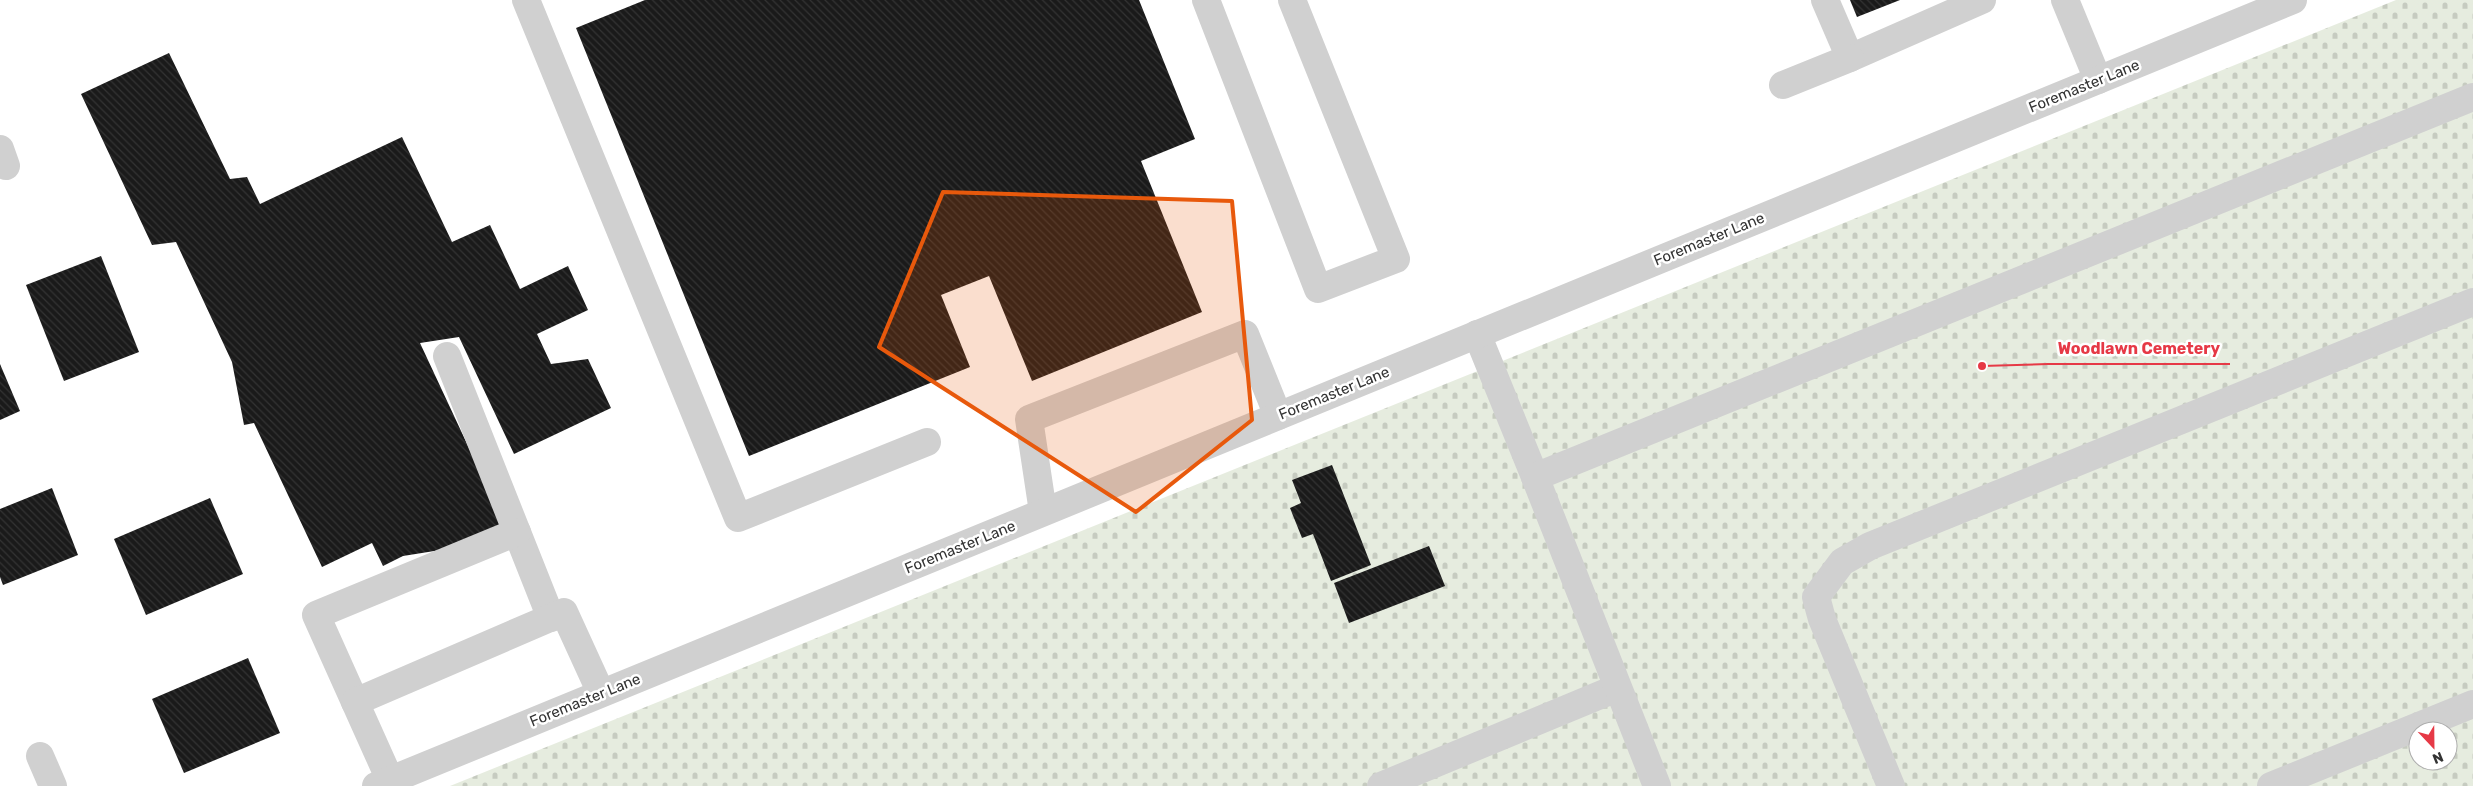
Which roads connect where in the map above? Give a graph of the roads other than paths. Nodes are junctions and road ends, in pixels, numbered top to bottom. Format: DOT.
graph roads {
  1 [pos="526,0"];
  2 [pos="1206,0"];
  3 [pos="1292,0"];
  4 [pos="1825,0"];
  5 [pos="1982,0"];
  6 [pos="2065,0"];
  7 [pos="2293,0"];
  8 [pos="1850,58"];
  9 [pos="2098,80"];
  10 [pos="1783,85"];
  11 [pos="2473,97"];
  12 [pos="2473,302"];
  13 [pos="1478,334"];
  14 [pos="447,356"];
  15 [pos="1278,416"];
  16 [pos="927,442"];
  17 [pos="1535,477"];
  18 [pos="1043,512"];
  19 [pos="517,532"];
  20 [pos="551,618"];
  21 [pos="1617,688"];
  22 [pos="601,694"];
  23 [pos="355,702"];
  24 [pos="2473,704"];
  25 [pos="40,756"];
  26 [pos="398,781"];
  27 [pos="53,786"];
  28 [pos="1381,786"];
  29 [pos="1657,786"];
  30 [pos="1891,786"];
  31 [pos="2271,786"];
  1 -- 16 [label="street"];
  2 -- 3 [label="street"];
  4 -- 8 [label="street"];
  5 -- 8 [label="street"];
  6 -- 9 [label="street"];
  7 -- 9 [label="street, Foremaster Lane"];
  8 -- 10 [label="street"];
  9 -- 13 [label="street, Foremaster Lane"];
  11 -- 17 [label="street"];
  12 -- 30 [label="street"];
  13 -- 15 [label="street, Foremaster Lane"];
  13 -- 17 [label="street"];
  14 -- 19 [label="street"];
  15 -- 18 [label="street, Foremaster Lane"];
  15 -- 18 [label="street"];
  17 -- 21 [label="street"];
  18 -- 22 [label="street, Foremaster Lane"];
  19 -- 20 [label="street"];
  19 -- 23 [label="street"];
  20 -- 22 [label="street"];
  20 -- 23 [label="street"];
  21 -- 28 [label="street"];
  21 -- 29 [label="street"];
  22 -- 26 [label="street, Foremaster Lane"];
  23 -- 26 [label="street"];
  24 -- 31 [label="street"];
  25 -- 27 [label="street"];
}
